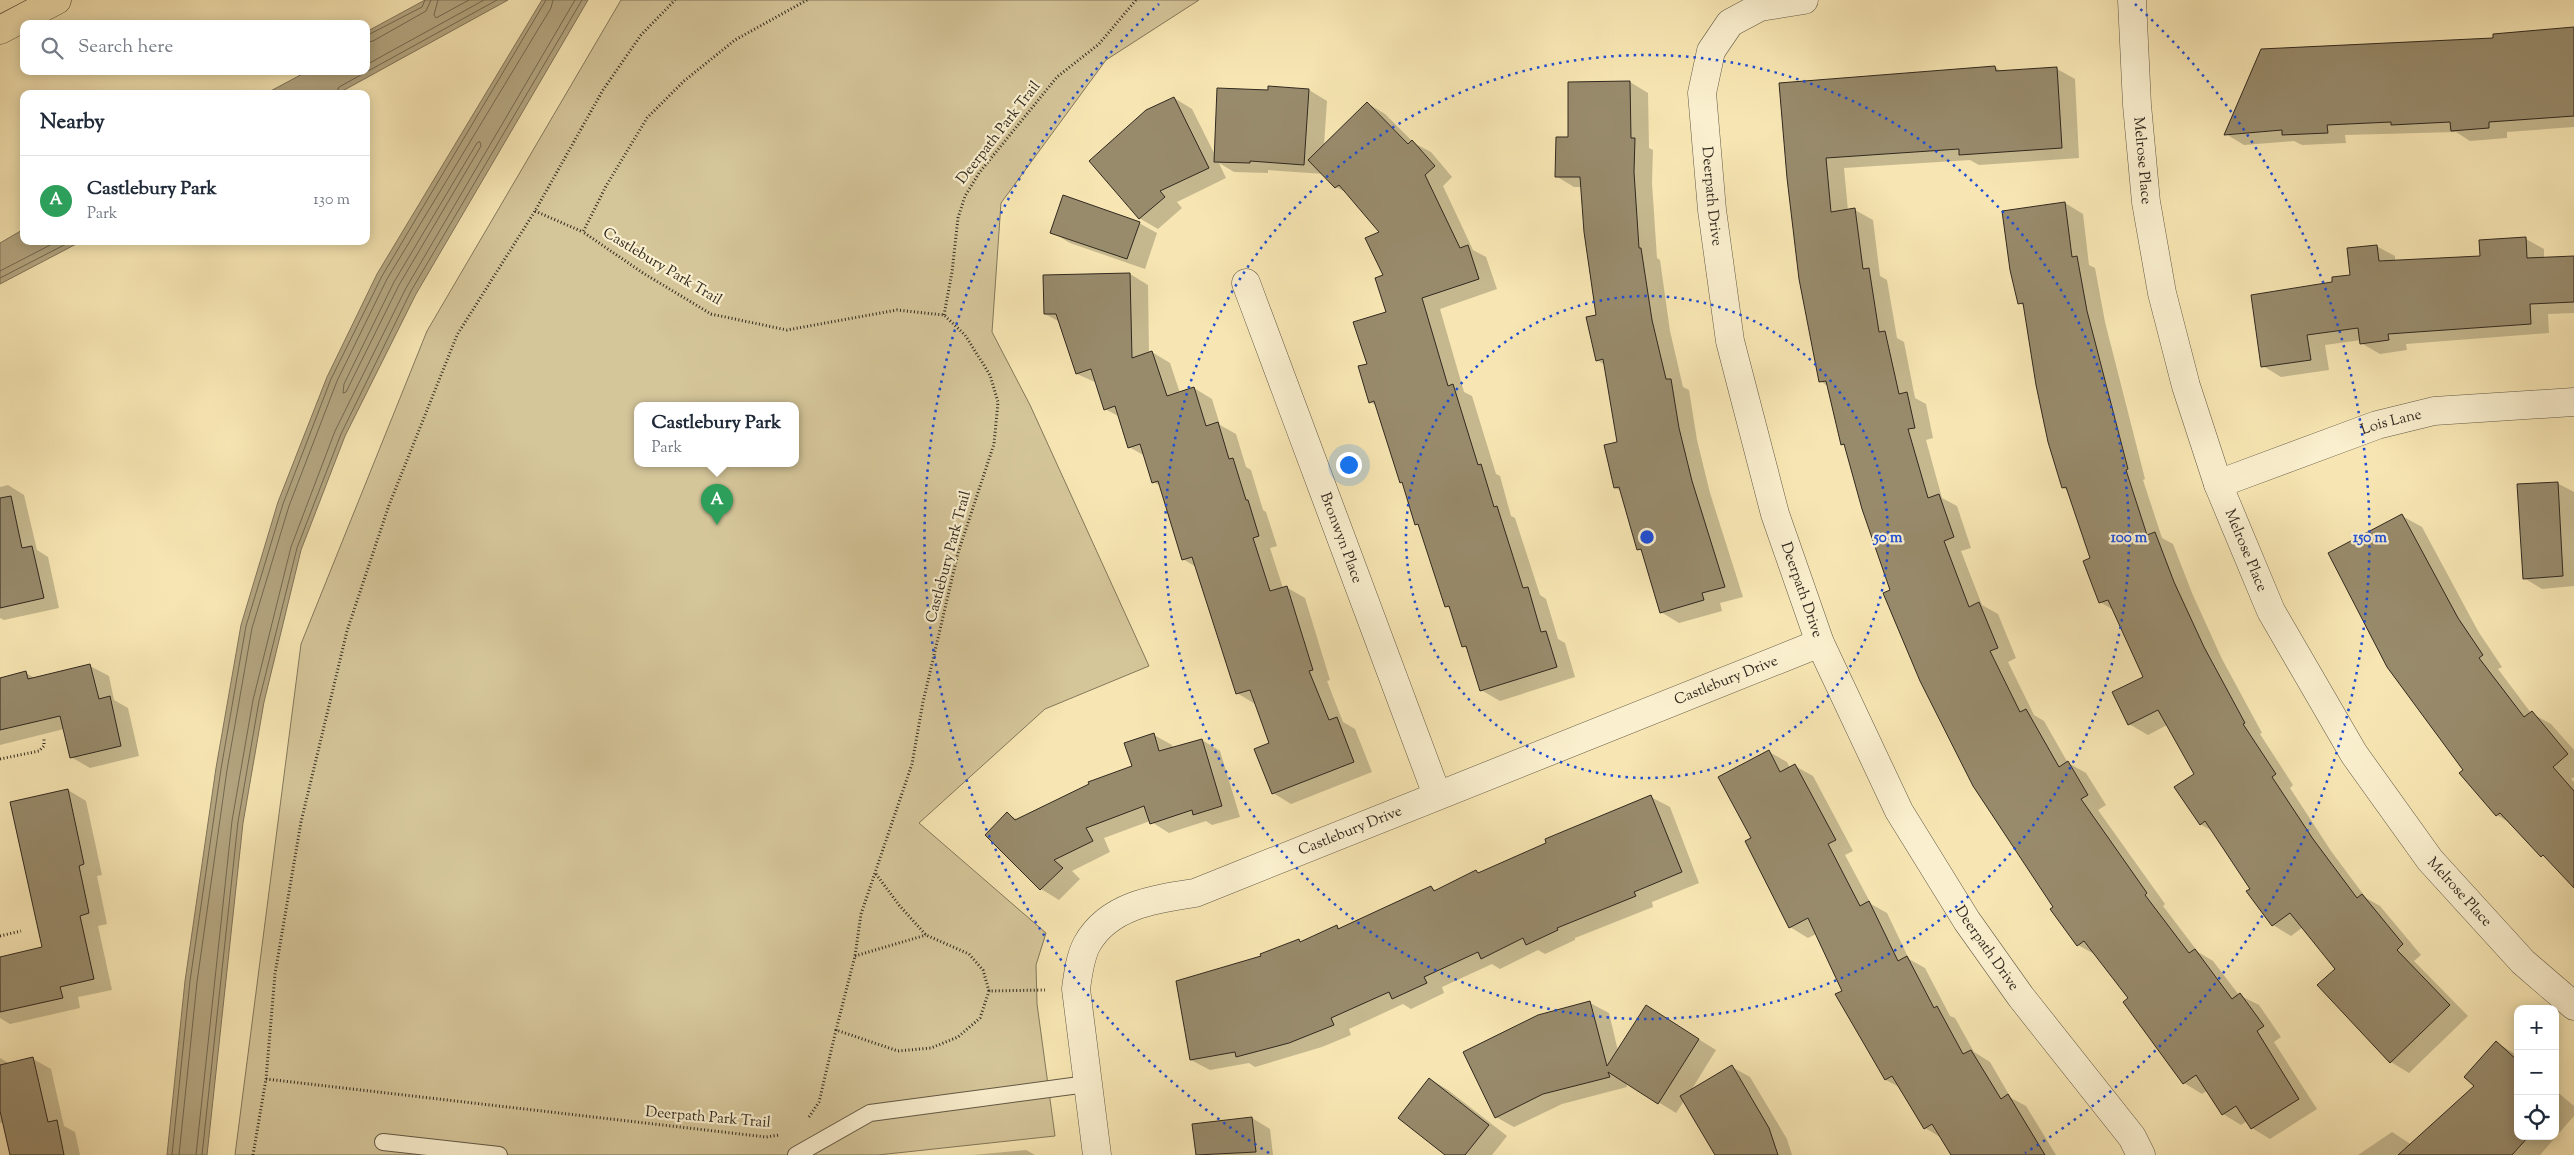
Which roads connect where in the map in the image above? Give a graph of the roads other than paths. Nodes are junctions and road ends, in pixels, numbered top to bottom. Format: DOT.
graph roads {
  1 [pos="57,0"];
  2 [pos="1804,0"];
  3 [pos="2132,0"];
  4 [pos="0,30"];
  5 [pos="1246,283"];
  6 [pos="2574,402"];
  7 [pos="2218,484"];
  8 [pos="1820,643"];
  9 [pos="1437,795"];
  10 [pos="2574,1006"];
  11 [pos="1087,1084"];
  12 [pos="383,1142"];
  13 [pos="499,1155"];
  14 [pos="796,1155"];
  15 [pos="1096,1155"];
  16 [pos="2141,1155"];
  1 -- 4 [label="highway"];
  2 -- 8 [label="street, Deerpath Drive"];
  3 -- 7 [label="street, Melrose Place"];
  5 -- 9 [label="street, Bronwyn Place"];
  6 -- 7 [label="street, Lois Lane"];
  7 -- 10 [label="street, Melrose Place"];
  8 -- 9 [label="street, Castlebury Drive"];
  8 -- 16 [label="street, Deerpath Drive"];
  9 -- 11 [label="street, Castlebury Drive"];
  11 -- 14 [label="lane"];
  11 -- 15 [label="street, Castlebury Drive"];
  12 -- 13 [label="lane"];
}
